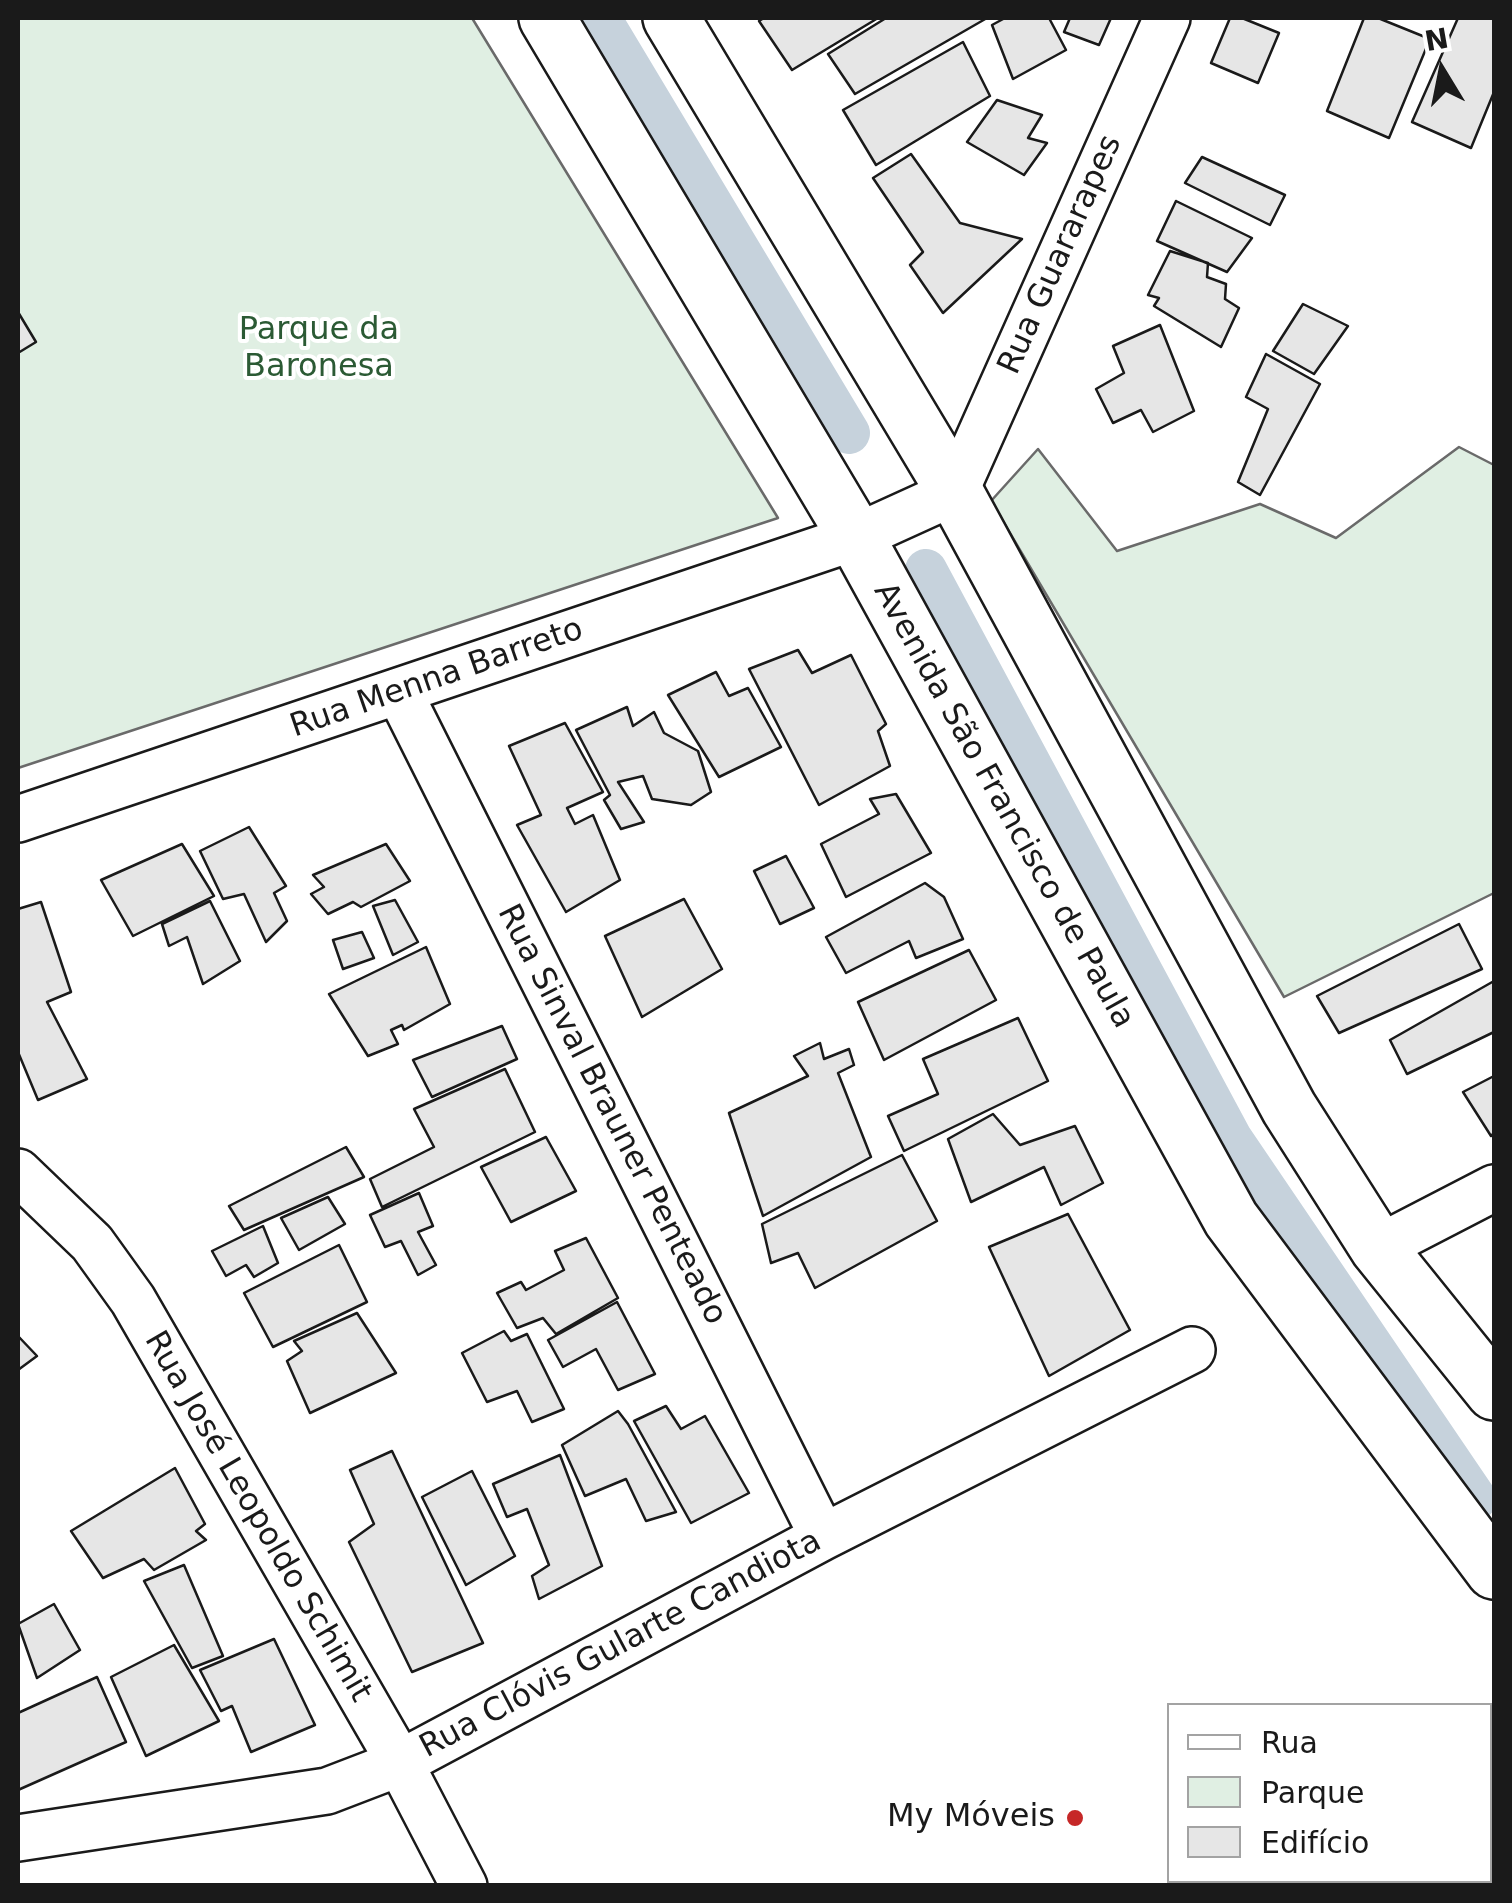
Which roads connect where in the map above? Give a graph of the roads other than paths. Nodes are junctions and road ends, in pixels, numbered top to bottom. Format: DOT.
graph roads {
  1 [pos="547,18"];
  2 [pos="671,18"];
  3 [pos="1167,18"];
  4 [pos="955,492"];
  5 [pos="856,537"];
  6 [pos="399,692"];
  7 [pos="18,819"];
  8 [pos="18,1172"];
  9 [pos="1494,1188"];
  10 [pos="1378,1248"];
  11 [pos="1192,1350"];
  12 [pos="1494,1392"];
  13 [pos="1484,1536"];
  14 [pos="823,1537"];
  15 [pos="400,1764"];
  16 [pos="18,1838"];
  17 [pos="464,1886"];
  1 -- 5 [label="main road, Avenida São Francisco de Paula"];
  2 -- 4 [label="main road"];
  3 -- 4 [label="street, Rua Guararapes"];
  4 -- 5 [label="street, Rua Menna Barreto"];
  4 -- 10 [label="main road"];
  5 -- 6 [label="street, Rua Menna Barreto"];
  5 -- 13 [label="main road, Avenida São Francisco de Paula"];
  6 -- 7 [label="street, Rua Menna Barreto"];
  6 -- 14 [label="street, Rua Sinval Brauner Penteado"];
  8 -- 15 [label="street, Rua José Leopoldo Schimit"];
  9 -- 10 [label="street"];
  10 -- 12 [label="main road"];
  11 -- 14 [label="street, Rua Clóvis Gularte Candiota"];
  14 -- 15 [label="street, Rua Clóvis Gularte Candiota"];
  15 -- 16 [label="street, Rua Clóvis Gularte Candiota"];
  15 -- 17 [label="street, Rua José Leopoldo Schimit"];
}
